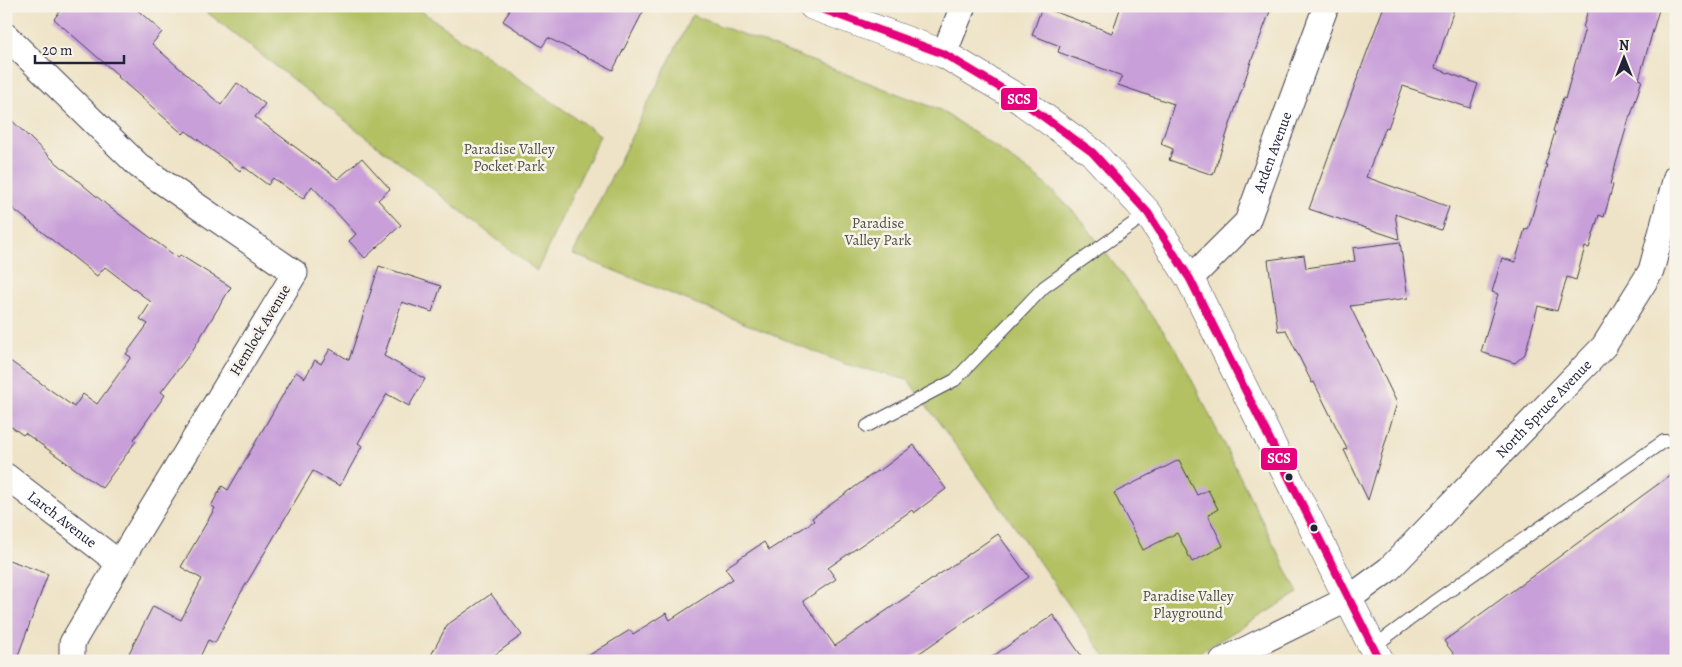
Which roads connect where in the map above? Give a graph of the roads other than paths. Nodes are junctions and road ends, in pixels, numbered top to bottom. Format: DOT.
graph roads {
  1 [pos="813,6"];
  2 [pos="963,6"];
  3 [pos="1326,6"];
  4 [pos="6,36"];
  5 [pos="944,54"];
  6 [pos="1676,177"];
  7 [pos="1148,213"];
  8 [pos="1190,279"];
  9 [pos="867,426"];
  10 [pos="1676,442"];
  11 [pos="6,476"];
  12 [pos="119,563"];
  13 [pos="1348,599"];
  14 [pos="1377,654"];
  15 [pos="72,661"];
  16 [pos="1222,661"];
  1 -- 5 [label="street"];
  2 -- 5 [label="street"];
  3 -- 8 [label="street, Arden Avenue"];
  4 -- 12 [label="street, Hemlock Avenue"];
  5 -- 7 [label="street"];
  6 -- 13 [label="street, North Spruce Avenue"];
  7 -- 8 [label="street"];
  7 -- 9 [label="lane"];
  8 -- 13 [label="street"];
  10 -- 14 [label="lane"];
  11 -- 12 [label="street, Larch Avenue"];
  12 -- 15 [label="street, Hemlock Avenue"];
  13 -- 14 [label="street"];
  13 -- 16 [label="street, North Spruce Avenue"];
}
